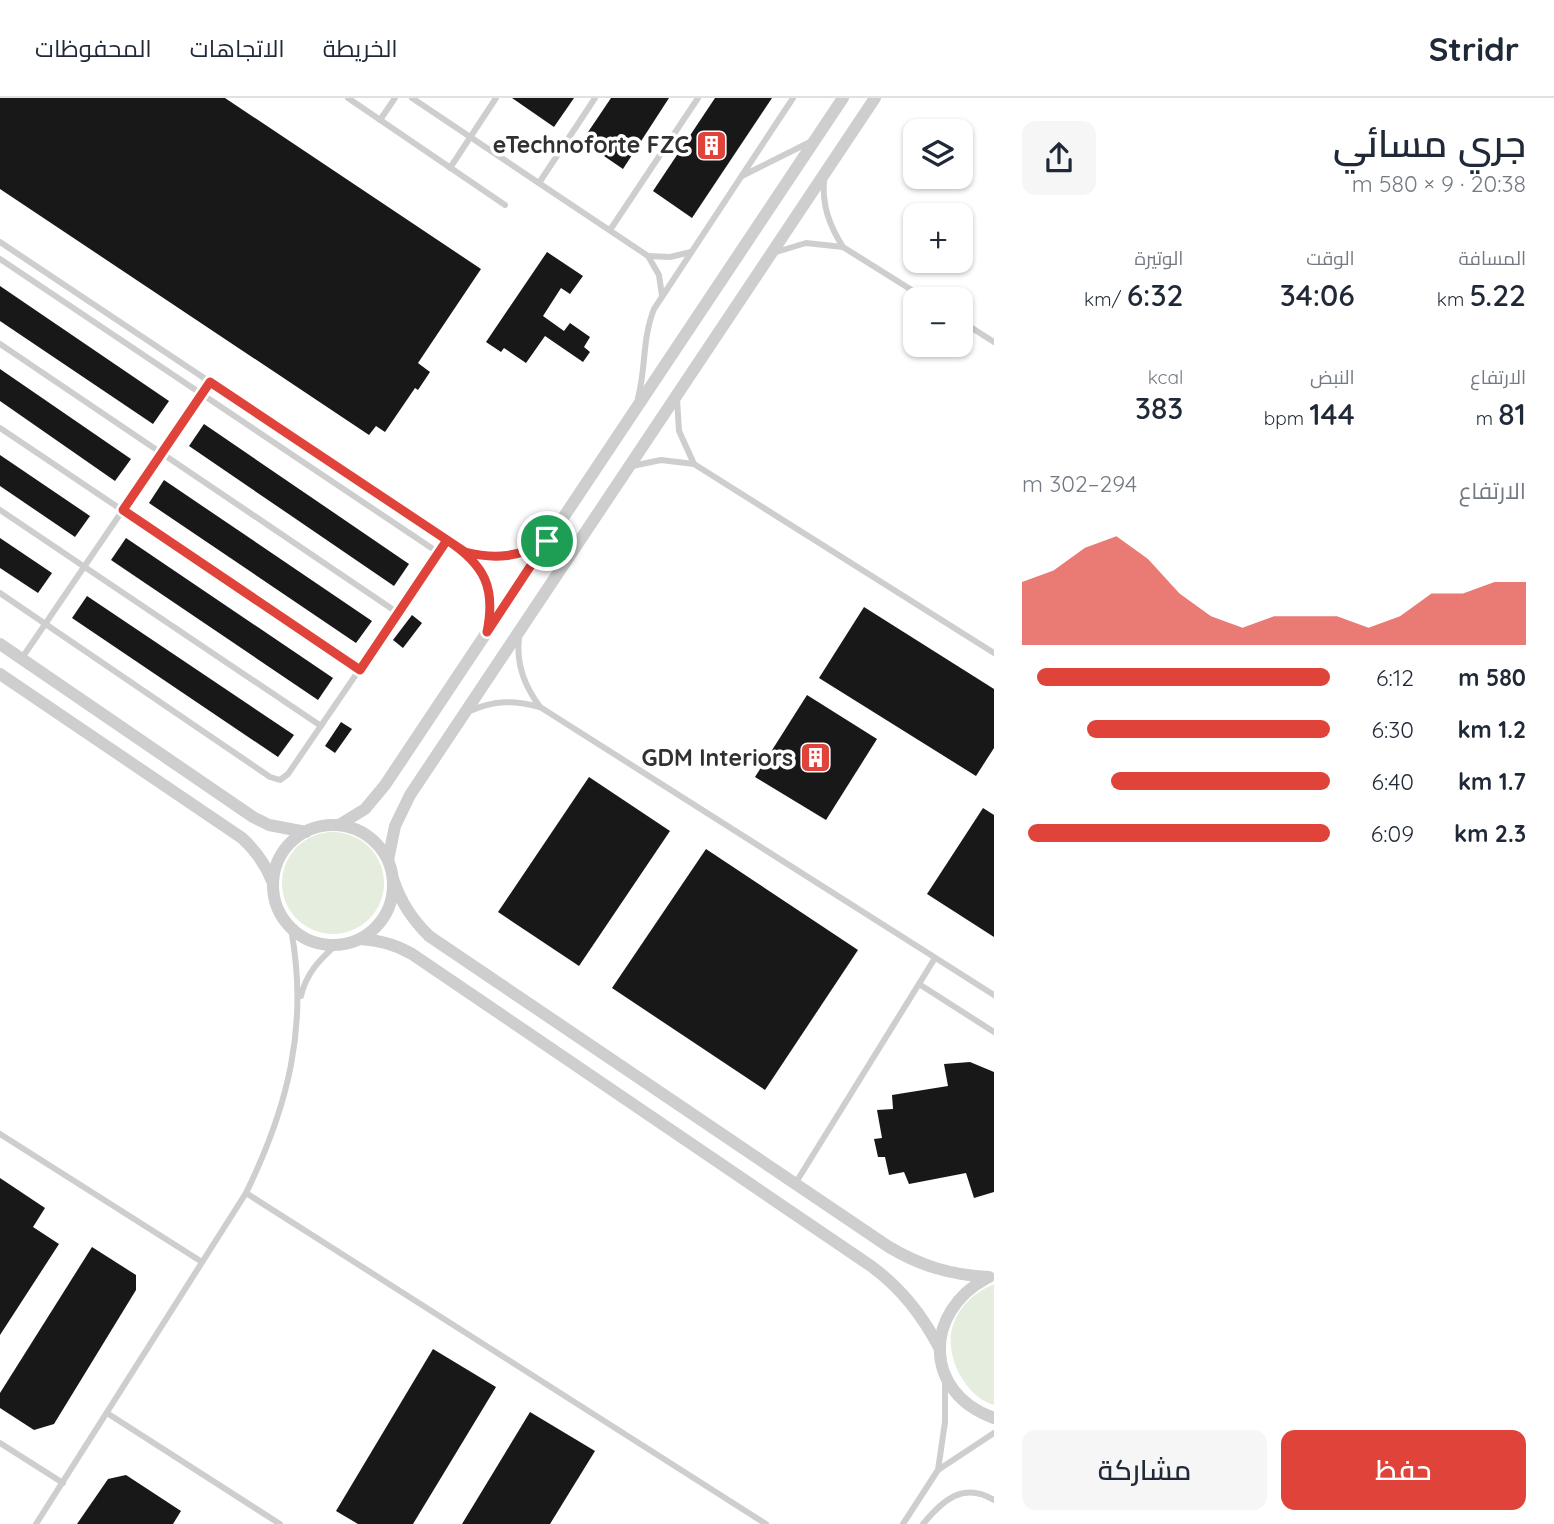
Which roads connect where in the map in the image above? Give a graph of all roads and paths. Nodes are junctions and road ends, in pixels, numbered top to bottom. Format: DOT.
graph roads {
  1 [pos="348,98"];
  2 [pos="395,98"];
  3 [pos="412,98"];
  4 [pos="496,98"];
  5 [pos="595,98"];
  6 [pos="698,98"];
  7 [pos="793,98"];
  8 [pos="843,98"];
  9 [pos="875,98"];
  10 [pos="380,120"];
  11 [pos="470,137"];
  12 [pos="815,139"];
  13 [pos="450,168"];
  14 [pos="825,173"];
  15 [pos="741,177"];
  16 [pos="539,183"];
  17 [pos="505,205"];
  18 [pos="610,230"];
  19 [pos="0,242"];
  20 [pos="843,247"];
  21 [pos="691,252"];
  22 [pos="771,254"];
  23 [pos="649,256"];
  24 [pos="0,259"];
  25 [pos="907,287"];
  26 [pos="662,296"];
  27 [pos="973,329"];
  28 [pos="994,342"];
  29 [pos="0,344"];
  30 [pos="210,382"];
  31 [pos="202,394"];
  32 [pos="677,395"];
  33 [pos="635,409"];
  34 [pos="0,428"];
  35 [pos="162,453"];
  36 [pos="694,464"];
  37 [pos="629,467"];
  38 [pos="0,510"];
  39 [pos="123,510"];
  40 [pos="447,540"];
  41 [pos="547,541"];
  42 [pos="465,552"];
  43 [pos="439,553"];
  44 [pos="84,567"];
  45 [pos="0,593"];
  46 [pos="398,613"];
  47 [pos="46,623"];
  48 [pos="519,631"];
  49 [pos="487,632"];
  50 [pos="0,644"];
  51 [pos="994,653"];
  52 [pos="21,659"];
  53 [pos="360,670"];
  54 [pos="0,674"];
  55 [pos="540,707"];
  56 [pos="464,714"];
  57 [pos="321,726"];
  58 [pos="340,825"];
  59 [pos="306,832"];
  60 [pos="388,860"];
  61 [pos="393,879"];
  62 [pos="273,882"];
  63 [pos="291,929"];
  64 [pos="360,939"];
  65 [pos="335,946"];
  66 [pos="935,958"];
  67 [pos="919,984"];
  68 [pos="994,995"];
  69 [pos="299,1005"];
  70 [pos="994,1032"];
  71 [pos="0,1134"];
  72 [pos="795,1184"];
  73 [pos="246,1193"];
  74 [pos="202,1262"];
  75 [pos="991,1277"];
  76 [pos="940,1349"];
  77 [pos="945,1374"];
  78 [pos="107,1413"];
  79 [pos="994,1418"];
  80 [pos="994,1433"];
  81 [pos="0,1443"];
  82 [pos="937,1470"];
  83 [pos="63,1483"];
  84 [pos="994,1500"];
  85 [pos="36,1524"];
  86 [pos="280,1524"];
  87 [pos="766,1524"];
  88 [pos="903,1524"];
  89 [pos="923,1524"];
  1 -- 10 [label="lane"];
  2 -- 10 [label="lane"];
  3 -- 11 [label="lane"];
  4 -- 11 [label="lane"];
  5 -- 16 [label="lane"];
  6 -- 18 [label="lane"];
  7 -- 15 [label="lane"];
  8 -- 12 [label="street"];
  9 -- 14 [label="street"];
  10 -- 13 [label="lane"];
  11 -- 13 [label="lane"];
  11 -- 16 [label="lane"];
  12 -- 15 [label="lane"];
  12 -- 33 [label="street"];
  13 -- 17 [label="lane"];
  14 -- 20 [label="lane"];
  14 -- 22 [label="street"];
  15 -- 21 [label="lane"];
  16 -- 18 [label="lane"];
  18 -- 23 [label="lane"];
  19 -- 30 [label="lane"];
  20 -- 22 [label="lane"];
  20 -- 25 [label="lane"];
  21 -- 23 [label="lane"];
  21 -- 26 [label="lane"];
  22 -- 32 [label="street"];
  23 -- 26 [label="lane"];
  24 -- 31 [label="lane"];
  26 -- 33 [label="lane"];
  27 -- 28 [label="lane"];
  29 -- 35 [label="lane"];
  30 -- 31 [label="lane"];
  30 -- 40 [label="lane"];
  31 -- 35 [label="lane"];
  31 -- 43 [label="lane"];
  32 -- 36 [label="lane"];
  32 -- 37 [label="street"];
  33 -- 41 [label="street"];
  34 -- 39 [label="lane"];
  35 -- 39 [label="lane"];
  35 -- 46 [label="lane"];
  36 -- 37 [label="lane"];
  36 -- 51 [label="lane"];
  37 -- 48 [label="street"];
  38 -- 44 [label="lane"];
  39 -- 44 [label="lane"];
  39 -- 53 [label="lane"];
  40 -- 42 [label="lane"];
  40 -- 43 [label="lane"];
  41 -- 42 [label="lane"];
  41 -- 49 [label="street"];
  42 -- 49 [label="lane"];
  43 -- 46 [label="lane"];
  44 -- 47 [label="lane"];
  44 -- 57 [label="lane"];
  45 -- 47 [label="lane"];
  46 -- 53 [label="lane"];
  47 -- 52 [label="lane"];
  47 -- 57 [label="lane"];
  48 -- 55 [label="lane"];
  48 -- 56 [label="street"];
  49 -- 58 [label="street"];
  50 -- 52 [label="street"];
  52 -- 59 [label="street"];
  53 -- 57 [label="lane"];
  54 -- 62 [label="street"];
  55 -- 56 [label="lane"];
  55 -- 66 [label="lane"];
  56 -- 60 [label="street"];
  58 -- 59 [label="street"];
  58 -- 60 [label="street"];
  59 -- 62 [label="street"];
  60 -- 61 [label="street"];
  61 -- 64 [label="street"];
  61 -- 72 [label="street"];
  62 -- 63 [label="street"];
  63 -- 65 [label="street"];
  63 -- 69 [label="lane"];
  64 -- 65 [label="street"];
  64 -- 76 [label="street"];
  65 -- 69 [label="lane"];
  66 -- 67 [label="lane"];
  66 -- 68 [label="lane"];
  67 -- 70 [label="lane"];
  67 -- 72 [label="lane"];
  69 -- 73 [label="lane"];
  71 -- 74 [label="lane"];
  72 -- 75 [label="street"];
  73 -- 74 [label="lane"];
  73 -- 87 [label="lane"];
  74 -- 78 [label="lane"];
  75 -- 76 [label="street"];
  76 -- 77 [label="street"];
  77 -- 79 [label="street"];
  77 -- 82 [label="lane"];
  78 -- 83 [label="lane"];
  78 -- 86 [label="lane"];
  80 -- 82 [label="lane"];
  81 -- 83 [label="lane"];
  82 -- 88 [label="lane"];
  83 -- 85 [label="lane"];
  84 -- 89 [label="lane"];
}
